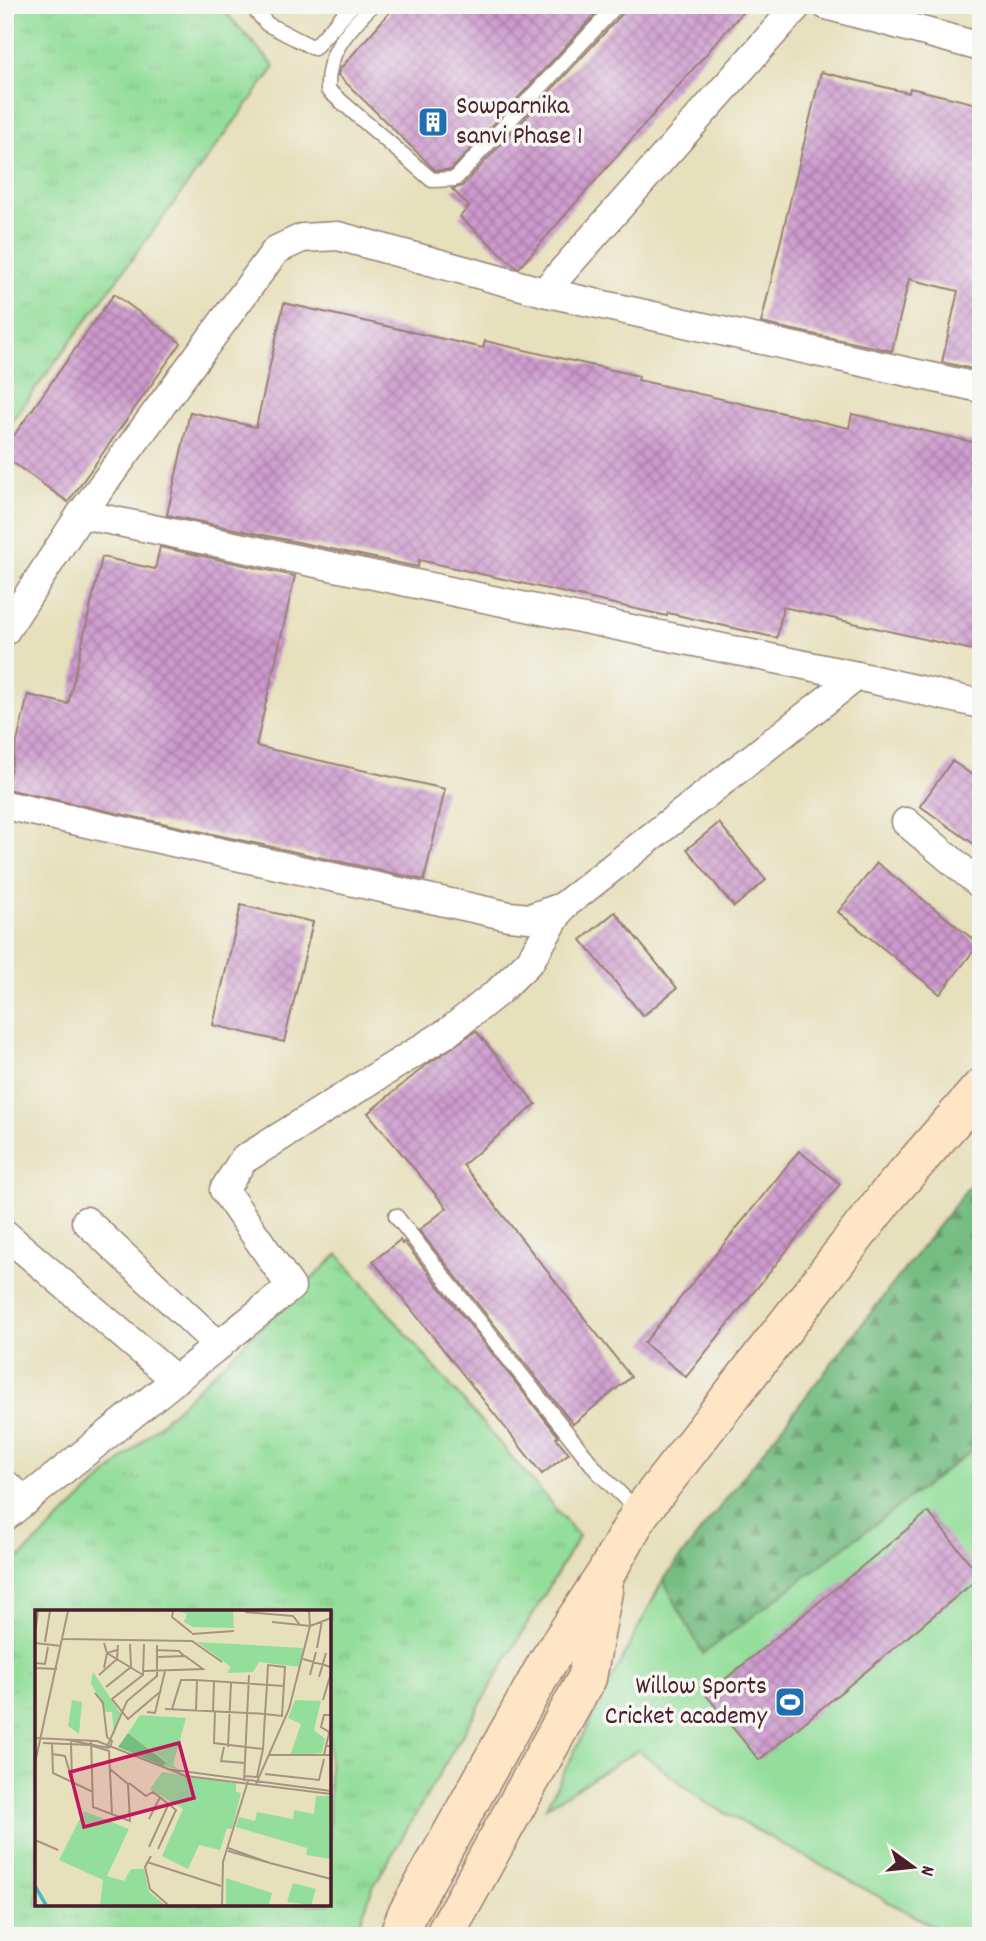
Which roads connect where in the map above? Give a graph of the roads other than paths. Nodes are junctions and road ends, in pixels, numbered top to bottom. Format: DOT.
graph roads {
  1 [pos="251,5"];
  2 [pos="352,5"];
  3 [pos="372,5"];
  4 [pos="617,5"];
  5 [pos="798,5"];
  6 [pos="826,5"];
  7 [pos="879,11"];
  8 [pos="981,47"];
  9 [pos="544,292"];
  10 [pos="981,388"];
  11 [pos="81,514"];
  12 [pos="5,631"];
  13 [pos="857,676"];
  14 [pos="981,704"];
  15 [pos="5,805"];
  16 [pos="906,822"];
  17 [pos="981,885"];
  18 [pos="562,907"];
  19 [pos="981,1088"];
  20 [pos="396,1216"];
  21 [pos="86,1221"];
  22 [pos="5,1234"];
  23 [pos="219,1346"];
  24 [pos="176,1380"];
  25 [pos="12,1501"];
  26 [pos="640,1513"];
  27 [pos="606,1576"];
  28 [pos="398,1936"];
  29 [pos="444,1936"];
  1 -- 2 [label="lane"];
  3 -- 4 [label="lane"];
  5 -- 9 [label="street"];
  6 -- 7 [label="street"];
  7 -- 8 [label="street"];
  9 -- 10 [label="street"];
  9 -- 11 [label="street"];
  11 -- 12 [label="street"];
  11 -- 13 [label="street"];
  13 -- 14 [label="street"];
  13 -- 18 [label="street"];
  15 -- 18 [label="street"];
  16 -- 17 [label="street"];
  18 -- 23 [label="street"];
  19 -- 26 [label="street"];
  20 -- 26 [label="lane"];
  21 -- 23 [label="street"];
  22 -- 24 [label="street"];
  23 -- 24 [label="street"];
  24 -- 25 [label="street"];
  26 -- 27 [label="street"];
  27 -- 28 [label="street"];
  27 -- 29 [label="street"];
}
